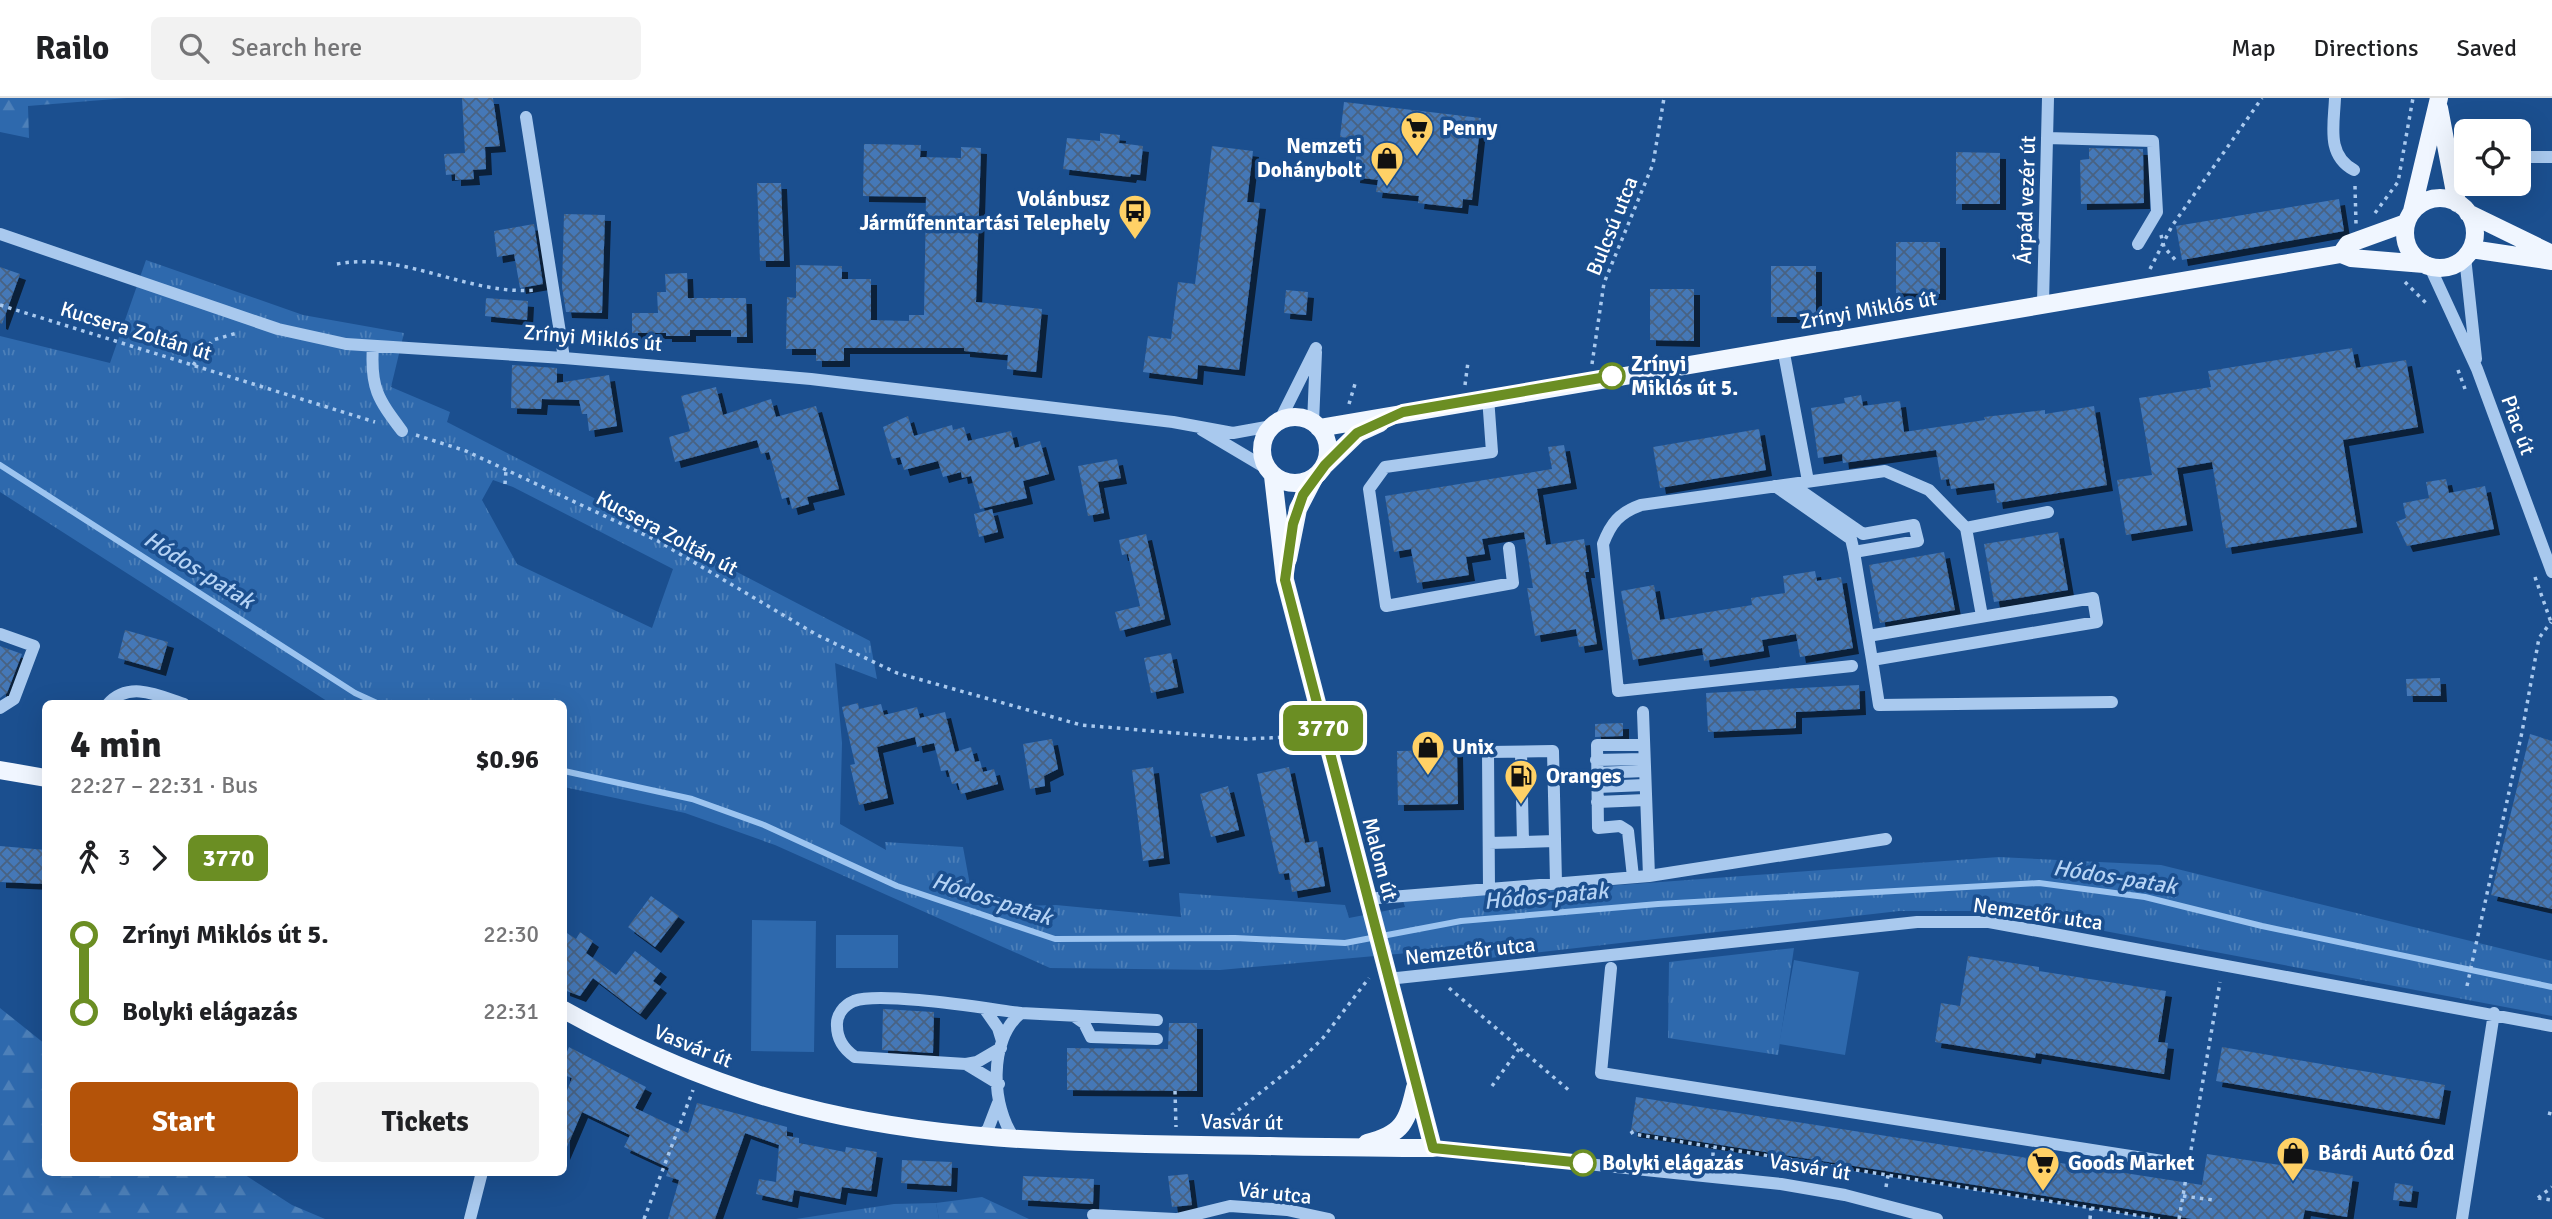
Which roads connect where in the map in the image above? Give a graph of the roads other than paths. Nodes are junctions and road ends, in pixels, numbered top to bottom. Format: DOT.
graph roads {
  1 [pos="2048,98"];
  2 [pos="2335,98"];
  3 [pos="2439,101"];
  4 [pos="526,117"];
  5 [pos="2047,138"];
  6 [pos="2454,149"];
  7 [pos="2531,157"];
  8 [pos="2552,157"];
  9 [pos="2354,170"];
  10 [pos="2462,196"];
  11 [pos="2463,208"];
  12 [pos="2409,217"];
  13 [pos="0,234"];
  14 [pos="2138,244"];
  15 [pos="2468,253"];
  16 [pos="2341,254"];
  17 [pos="2552,254"];
  18 [pos="2552,261"];
  19 [pos="2427,265"];
  20 [pos="2043,303"];
  21 [pos="373,346"];
  22 [pos="1783,348"];
  23 [pos="564,358"];
  24 [pos="2477,369"];
  25 [pos="1488,397"];
  26 [pos="1403,412"];
  27 [pos="1276,423"];
  28 [pos="1316,425"];
  29 [pos="1196,426"];
  30 [pos="402,431"];
  31 [pos="1319,471"];
  32 [pos="1269,472"];
  33 [pos="1808,481"];
  34 [pos="1791,484"];
  35 [pos="1775,486"];
  36 [pos="2048,512"];
  37 [pos="1966,528"];
  38 [pos="1509,548"];
  39 [pos="1854,552"];
  40 [pos="2552,572"];
  41 [pos="1285,580"];
  42 [pos="1982,616"];
  43 [pos="0,634"];
  44 [pos="1868,636"];
  45 [pos="1872,660"];
  46 [pos="1852,666"];
  47 [pos="113,700"];
  48 [pos="173,700"];
  49 [pos="2112,702"];
  50 [pos="0,708"];
  51 [pos="1643,712"];
  52 [pos="1644,745"];
  53 [pos="1521,752"];
  54 [pos="1645,765"];
  55 [pos="1597,766"];
  56 [pos="0,770"];
  57 [pos="42,777"];
  58 [pos="1645,785"];
  59 [pos="1597,787"];
  60 [pos="1646,800"];
  61 [pos="1597,802"];
  62 [pos="1886,839"];
  63 [pos="1555,841"];
  64 [pos="1522,842"];
  65 [pos="1489,843"];
  66 [pos="1649,876"];
  67 [pos="1633,877"];
  68 [pos="1556,883"];
  69 [pos="1489,888"];
  70 [pos="1368,904"];
  71 [pos="1611,968"];
  72 [pos="1381,972"];
  73 [pos="984,1008"];
  74 [pos="567,1012"];
  75 [pos="1021,1013"];
  76 [pos="2494,1013"];
  77 [pos="1074,1016"];
  78 [pos="1157,1020"];
  79 [pos="2552,1026"];
  80 [pos="1157,1039"];
  81 [pos="1001,1045"];
  82 [pos="966,1064"];
  83 [pos="999,1084"];
  84 [pos="1416,1085"];
  85 [pos="999,1100"];
  86 [pos="980,1136"];
  87 [pos="1015,1139"];
  88 [pos="1351,1146"];
  89 [pos="1433,1148"];
  90 [pos="2188,1166"];
  91 [pos="481,1176"];
  92 [pos="1093,1215"];
  93 [pos="1929,1218"];
  94 [pos="470,1219"];
  95 [pos="1176,1219"];
  96 [pos="1329,1219"];
  97 [pos="2462,1219"];
  1 -- 5 [label="street, Árpád vezér út"];
  2 -- 9 [label="street"];
  3 -- 6 [label="main road"];
  3 -- 12 [label="main road"];
  4 -- 23 [label="street"];
  5 -- 14 [label="street"];
  5 -- 20 [label="street, Árpád vezér út"];
  7 -- 8 [label="street"];
  10 -- 11 [label="main road"];
  11 -- 12 [label="main road"];
  11 -- 15 [label="main road"];
  11 -- 17 [label="main road"];
  12 -- 16 [label="main road, Zrínyi Miklós út"];
  12 -- 19 [label="main road"];
  13 -- 21 [label="street, Zrínyi Miklós út"];
  15 -- 18 [label="main road"];
  15 -- 19 [label="main road"];
  15 -- 24 [label="street, Piac út"];
  16 -- 19 [label="main road, Zrínyi Miklós út"];
  16 -- 20 [label="main road, Zrínyi Miklós út"];
  19 -- 24 [label="street, Piac út"];
  20 -- 22 [label="main road, Zrínyi Miklós út"];
  21 -- 23 [label="street, Zrínyi Miklós út"];
  21 -- 30 [label="street"];
  22 -- 25 [label="main road, Zrínyi Miklós út"];
  22 -- 33 [label="street"];
  23 -- 29 [label="street, Zrínyi Miklós út"];
  24 -- 40 [label="street, Piac út"];
  25 -- 26 [label="main road, Zrínyi Miklós út"];
  25 -- 38 [label="street"];
  26 -- 28 [label="main road, Zrínyi Miklós út"];
  26 -- 31 [label="main road, Zrínyi Miklós út"];
  27 -- 28 [label="main road"];
  27 -- 28 [label="street"];
  27 -- 29 [label="street, Zrínyi Miklós út"];
  27 -- 32 [label="main road"];
  28 -- 31 [label="main road"];
  29 -- 32 [label="street, Zrínyi Miklós út"];
  31 -- 32 [label="main road"];
  31 -- 41 [label="main road, Malom út"];
  32 -- 41 [label="main road, Malom út"];
  33 -- 34 [label="street"];
  33 -- 37 [label="street"];
  34 -- 35 [label="street"];
  34 -- 39 [label="street"];
  35 -- 39 [label="street"];
  35 -- 46 [label="street"];
  36 -- 37 [label="street"];
  37 -- 42 [label="street"];
  39 -- 44 [label="street"];
  41 -- 70 [label="main road, Malom út"];
  42 -- 44 [label="street"];
  42 -- 45 [label="street"];
  43 -- 50 [label="street"];
  44 -- 45 [label="street"];
  45 -- 49 [label="street"];
  47 -- 48 [label="street"];
  51 -- 52 [label="street"];
  52 -- 54 [label="street"];
  52 -- 55 [label="street"];
  53 -- 63 [label="street"];
  53 -- 64 [label="street"];
  53 -- 65 [label="street"];
  54 -- 55 [label="street"];
  54 -- 58 [label="street"];
  55 -- 59 [label="street"];
  56 -- 57 [label="main road"];
  58 -- 59 [label="street"];
  58 -- 60 [label="street"];
  59 -- 61 [label="street"];
  60 -- 61 [label="street"];
  60 -- 66 [label="street"];
  61 -- 67 [label="street"];
  62 -- 66 [label="street"];
  63 -- 64 [label="street"];
  63 -- 68 [label="street"];
  64 -- 65 [label="street"];
  65 -- 69 [label="street"];
  66 -- 67 [label="street"];
  67 -- 68 [label="street"];
  68 -- 69 [label="street"];
  69 -- 70 [label="street"];
  70 -- 72 [label="main road, Malom út"];
  71 -- 90 [label="street"];
  72 -- 76 [label="street, Nemzetőr utca"];
  72 -- 84 [label="main road, Malom út"];
  73 -- 75 [label="street"];
  73 -- 81 [label="street"];
  73 -- 82 [label="street"];
  74 -- 86 [label="main road, Vasvár út"];
  75 -- 77 [label="street"];
  75 -- 81 [label="street"];
  76 -- 79 [label="street, Nemzetőr utca"];
  76 -- 97 [label="street"];
  77 -- 78 [label="street"];
  77 -- 80 [label="street"];
  81 -- 82 [label="street"];
  81 -- 83 [label="street"];
  82 -- 83 [label="street"];
  83 -- 85 [label="street"];
  84 -- 88 [label="main road"];
  84 -- 89 [label="main road, Malom út"];
  85 -- 86 [label="street"];
  85 -- 87 [label="street"];
  86 -- 87 [label="main road, Vasvár út"];
  87 -- 88 [label="main road, Vasvár út"];
  88 -- 89 [label="main road, Vasvár út"];
  89 -- 93 [label="street, Vasvár út"];
  91 -- 94 [label="street"];
  92 -- 95 [label="street, Vár utca"];
  95 -- 96 [label="street, Vár utca"];
}
